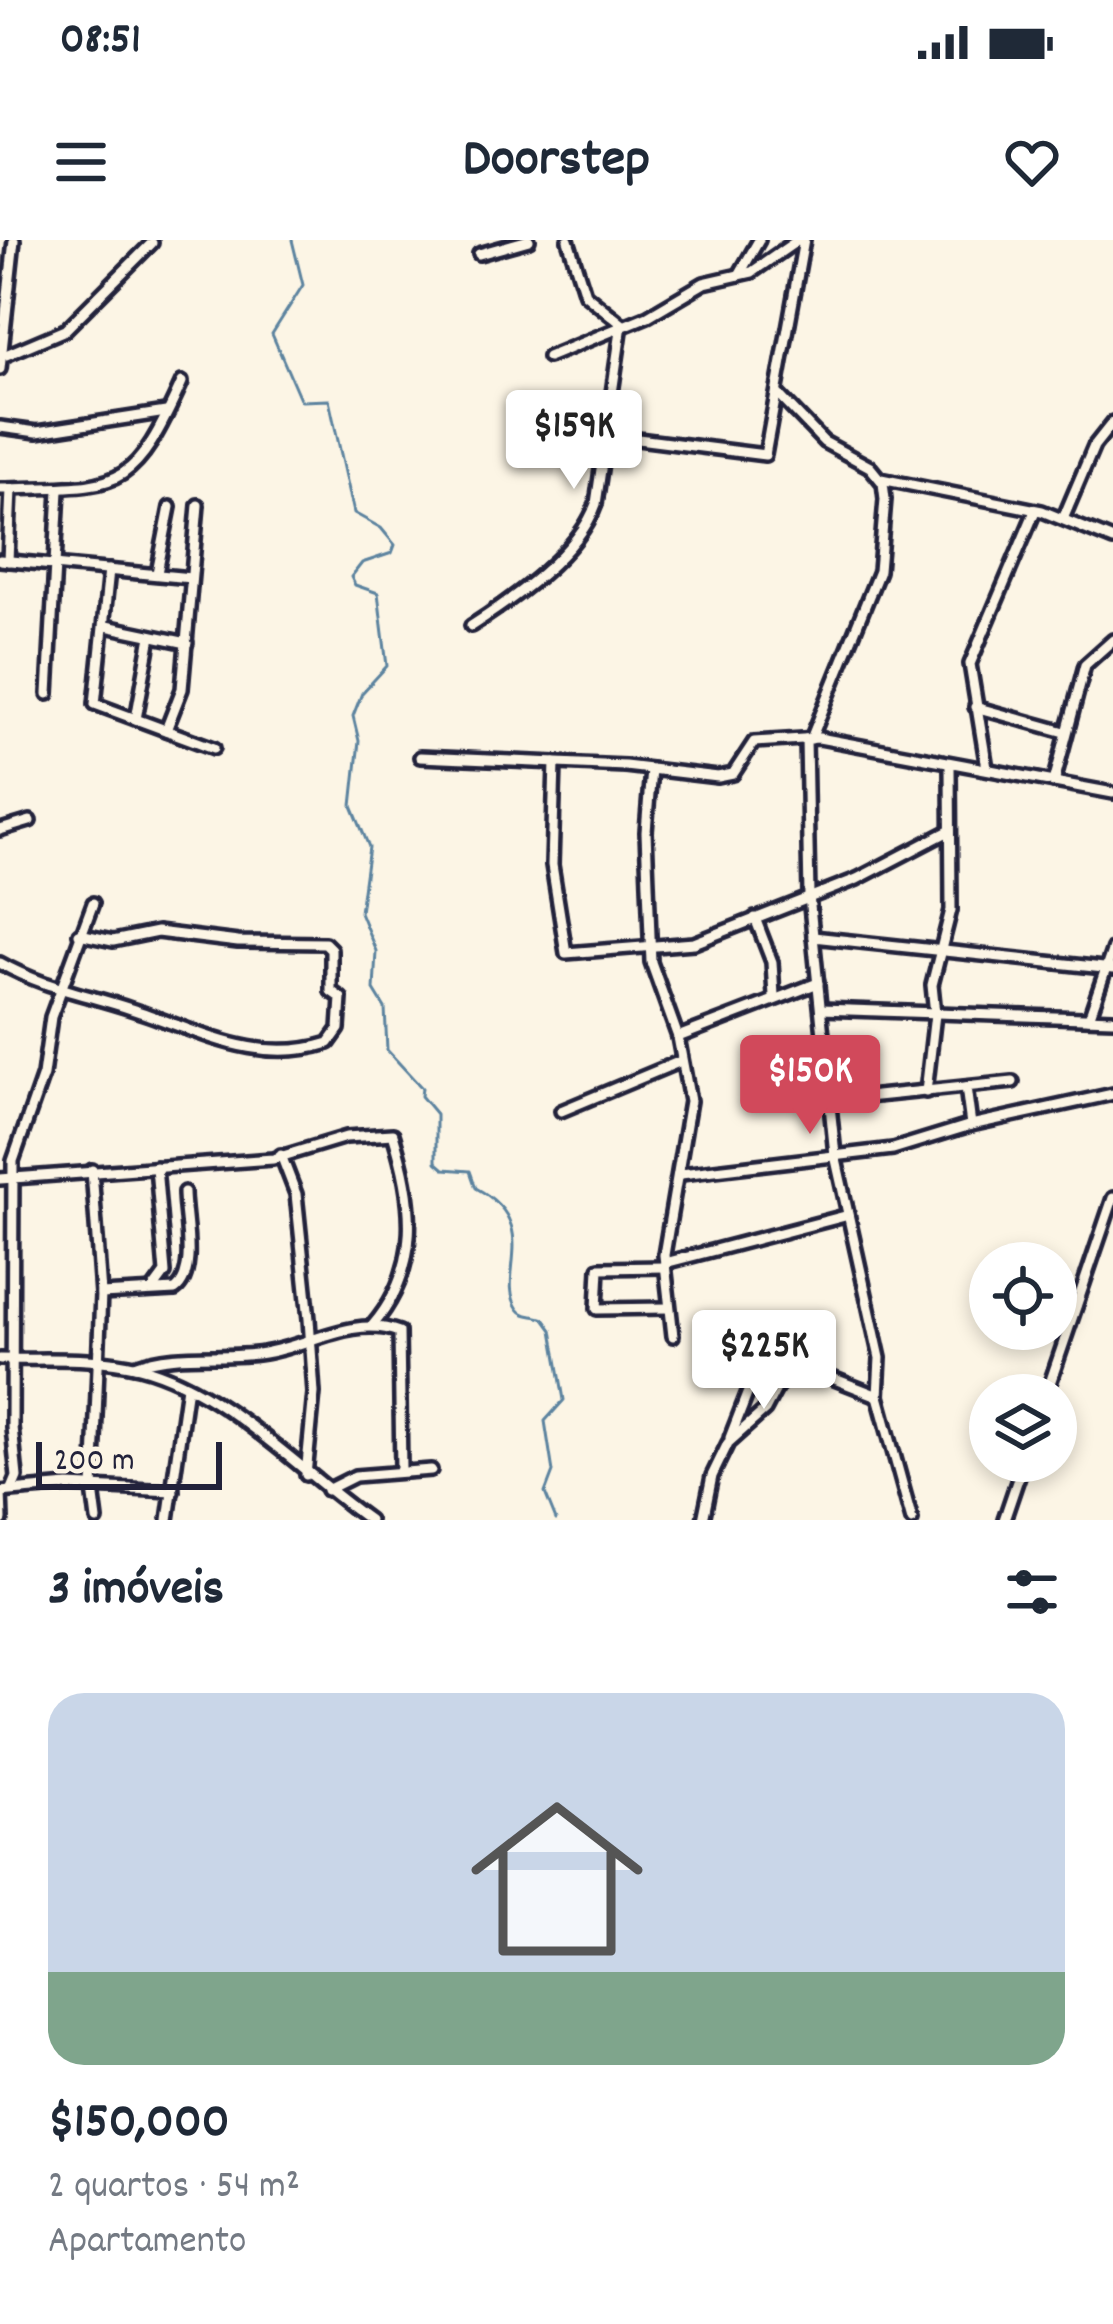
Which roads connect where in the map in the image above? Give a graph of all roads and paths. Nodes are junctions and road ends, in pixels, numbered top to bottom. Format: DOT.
graph roads {
  1 [pos="14,240"];
  2 [pos="529,240"];
  3 [pos="568,240"];
  4 [pos="759,240"];
  5 [pos="801,240"];
  6 [pos="152,243"];
  7 [pos="479,254"];
  8 [pos="740,275"];
  9 [pos="622,324"];
  10 [pos="6,355"];
  11 [pos="548,357"];
  12 [pos="0,369"];
  13 [pos="182,382"];
  14 [pos="776,393"];
  15 [pos="166,412"];
  16 [pos="1113,422"];
  17 [pos="0,427"];
  18 [pos="606,435"];
  19 [pos="881,479"];
  20 [pos="6,489"];
  21 [pos="58,490"];
  22 [pos="198,505"];
  23 [pos="170,507"];
  24 [pos="1035,511"];
  25 [pos="1063,519"];
  26 [pos="5,532"];
  27 [pos="1113,540"];
  28 [pos="4,560"];
  29 [pos="57,566"];
  30 [pos="109,570"];
  31 [pos="157,574"];
  32 [pos="191,578"];
  33 [pos="106,626"];
  34 [pos="471,626"];
  35 [pos="152,636"];
  36 [pos="1113,640"];
  37 [pos="187,643"];
  38 [pos="48,694"];
  39 [pos="1073,704"];
  40 [pos="975,707"];
  41 [pos="136,719"];
  42 [pos="1046,725"];
  43 [pos="166,730"];
  44 [pos="1065,732"];
  45 [pos="808,739"];
  46 [pos="214,748"];
  47 [pos="420,757"];
  48 [pos="555,763"];
  49 [pos="950,766"];
  50 [pos="987,768"];
  51 [pos="651,769"];
  52 [pos="1054,782"];
  53 [pos="1113,793"];
  54 [pos="30,821"];
  55 [pos="0,830"];
  56 [pos="949,831"];
  57 [pos="809,896"];
  58 [pos="94,903"];
  59 [pos="755,918"];
  60 [pos="80,934"];
  61 [pos="813,937"];
  62 [pos="650,947"];
  63 [pos="1113,948"];
  64 [pos="941,953"];
  65 [pos="0,963"];
  66 [pos="1111,968"];
  67 [pos="818,983"];
  68 [pos="62,987"];
  69 [pos="774,996"];
  70 [pos="821,1009"];
  71 [pos="935,1014"];
  72 [pos="1089,1018"];
  73 [pos="1113,1019"];
  74 [pos="678,1037"];
  75 [pos="681,1061"];
  76 [pos="1012,1082"];
  77 [pos="967,1087"];
  78 [pos="926,1092"];
  79 [pos="1113,1094"];
  80 [pos="828,1101"];
  81 [pos="561,1111"];
  82 [pos="971,1125"];
  83 [pos="281,1155"];
  84 [pos="835,1155"];
  85 [pos="156,1167"];
  86 [pos="92,1170"];
  87 [pos="681,1174"];
  88 [pos="13,1178"];
  89 [pos="0,1180"];
  90 [pos="184,1192"];
  91 [pos="1113,1198"];
  92 [pos="845,1216"];
  93 [pos="665,1265"];
  94 [pos="152,1290"];
  95 [pos="101,1294"];
  96 [pos="1077,1303"];
  97 [pos="668,1308"];
  98 [pos="373,1325"];
  99 [pos="673,1336"];
  100 [pos="310,1342"];
  101 [pos="0,1359"];
  102 [pos="14,1359"];
  103 [pos="99,1361"];
  104 [pos="135,1366"];
  105 [pos="758,1366"];
  106 [pos="187,1386"];
  107 [pos="878,1396"];
  108 [pos="6,1427"];
  109 [pos="728,1443"];
  110 [pos="401,1470"];
  111 [pos="431,1470"];
  112 [pos="305,1474"];
  113 [pos="1017,1482"];
  114 [pos="93,1489"];
  115 [pos="327,1490"];
  116 [pos="4,1491"];
  117 [pos="160,1491"];
  118 [pos="173,1492"];
  119 [pos="168,1504"];
  120 [pos="2,1520"];
  121 [pos="97,1520"];
  122 [pos="168,1520"];
  123 [pos="369,1520"];
  124 [pos="703,1520"];
  125 [pos="912,1520"];
  126 [pos="1004,1520"];
  1 -- 10 [label="street"];
  2 -- 7 [label="street"];
  3 -- 9 [label="street"];
  4 -- 8 [label="street"];
  5 -- 8 [label="street"];
  5 -- 14 [label="street"];
  6 -- 10 [label="street"];
  8 -- 9 [label="street"];
  9 -- 11 [label="street"];
  9 -- 18 [label="street"];
  10 -- 12 [label="street"];
  13 -- 15 [label="street"];
  14 -- 18 [label="street"];
  14 -- 19 [label="street"];
  15 -- 17 [label="street"];
  15 -- 21 [label="street"];
  16 -- 25 [label="street"];
  18 -- 34 [label="street"];
  19 -- 24 [label="street"];
  19 -- 45 [label="street"];
  20 -- 21 [label="street"];
  20 -- 26 [label="street"];
  21 -- 29 [label="street"];
  22 -- 32 [label="street"];
  23 -- 31 [label="street"];
  24 -- 25 [label="street"];
  24 -- 40 [label="street"];
  25 -- 27 [label="street"];
  26 -- 28 [label="street"];
  28 -- 29 [label="street"];
  29 -- 30 [label="street"];
  29 -- 38 [label="street"];
  30 -- 31 [label="street"];
  30 -- 33 [label="street"];
  31 -- 32 [label="street"];
  32 -- 37 [label="street"];
  33 -- 35 [label="street"];
  33 -- 41 [label="street"];
  35 -- 37 [label="street"];
  35 -- 41 [label="street"];
  36 -- 39 [label="street"];
  37 -- 43 [label="street"];
  39 -- 42 [label="street"];
  39 -- 44 [label="street"];
  40 -- 42 [label="street"];
  40 -- 50 [label="street"];
  41 -- 43 [label="street"];
  42 -- 44 [label="street"];
  43 -- 46 [label="street"];
  44 -- 52 [label="street"];
  45 -- 49 [label="street"];
  45 -- 51 [label="street"];
  45 -- 57 [label="street"];
  47 -- 48 [label="street"];
  48 -- 51 [label="street"];
  48 -- 62 [label="street"];
  49 -- 50 [label="street"];
  49 -- 56 [label="street"];
  50 -- 52 [label="street"];
  51 -- 62 [label="street"];
  52 -- 53 [label="street"];
  54 -- 55 [label="street"];
  56 -- 57 [label="street"];
  56 -- 64 [label="street"];
  57 -- 59 [label="street"];
  57 -- 61 [label="street"];
  58 -- 60 [label="street"];
  59 -- 62 [label="street"];
  59 -- 69 [label="street"];
  60 -- 68 [label="street"];
  60 -- 68 [label="street"];
  61 -- 64 [label="street"];
  61 -- 67 [label="street"];
  62 -- 74 [label="street"];
  63 -- 66 [label="street"];
  64 -- 66 [label="street"];
  64 -- 71 [label="street"];
  65 -- 68 [label="street"];
  66 -- 72 [label="street"];
  67 -- 69 [label="street"];
  67 -- 70 [label="street"];
  68 -- 88 [label="street"];
  69 -- 74 [label="street"];
  70 -- 71 [label="street"];
  70 -- 80 [label="street"];
  71 -- 72 [label="street"];
  71 -- 78 [label="street"];
  72 -- 73 [label="street"];
  74 -- 75 [label="street"];
  75 -- 81 [label="street"];
  75 -- 87 [label="street"];
  76 -- 77 [label="street"];
  77 -- 78 [label="street"];
  77 -- 82 [label="street"];
  78 -- 80 [label="street"];
  79 -- 82 [label="street"];
  80 -- 84 [label="street"];
  82 -- 84 [label="street"];
  83 -- 85 [label="street"];
  83 -- 98 [label="street"];
  83 -- 100 [label="street"];
  84 -- 87 [label="street"];
  84 -- 92 [label="street"];
  85 -- 86 [label="street"];
  85 -- 94 [label="street"];
  86 -- 88 [label="street"];
  86 -- 95 [label="street"];
  87 -- 93 [label="street"];
  88 -- 89 [label="street"];
  88 -- 102 [label="street"];
  90 -- 94 [label="street"];
  91 -- 96 [label="street"];
  92 -- 93 [label="street"];
  92 -- 107 [label="street"];
  93 -- 97 [label="street"];
  93 -- 97 [label="street"];
  94 -- 95 [label="street"];
  95 -- 103 [label="street"];
  97 -- 99 [label="street"];
  98 -- 100 [label="street"];
  98 -- 110 [label="street"];
  100 -- 104 [label="street"];
  100 -- 112 [label="street"];
  101 -- 102 [label="street"];
  102 -- 103 [label="street"];
  102 -- 108 [label="street"];
  103 -- 104 [label="street"];
  103 -- 114 [label="street"];
  104 -- 106 [label="street"];
  105 -- 109 [label="street"];
  106 -- 112 [label="street"];
  106 -- 118 [label="street"];
  107 -- 109 [label="street"];
  107 -- 125 [label="street"];
  108 -- 116 [label="street"];
  109 -- 124 [label="street"];
  110 -- 111 [label="street"];
  110 -- 115 [label="street"];
  112 -- 115 [label="street"];
  113 -- 126 [label="street"];
  114 -- 116 [label="street"];
  114 -- 117 [label="street"];
  114 -- 121 [label="street"];
  115 -- 123 [label="street"];
  116 -- 120 [label="street"];
  117 -- 118 [label="street"];
  117 -- 119 [label="street"];
  118 -- 119 [label="street"];
  119 -- 122 [label="street"];
}
